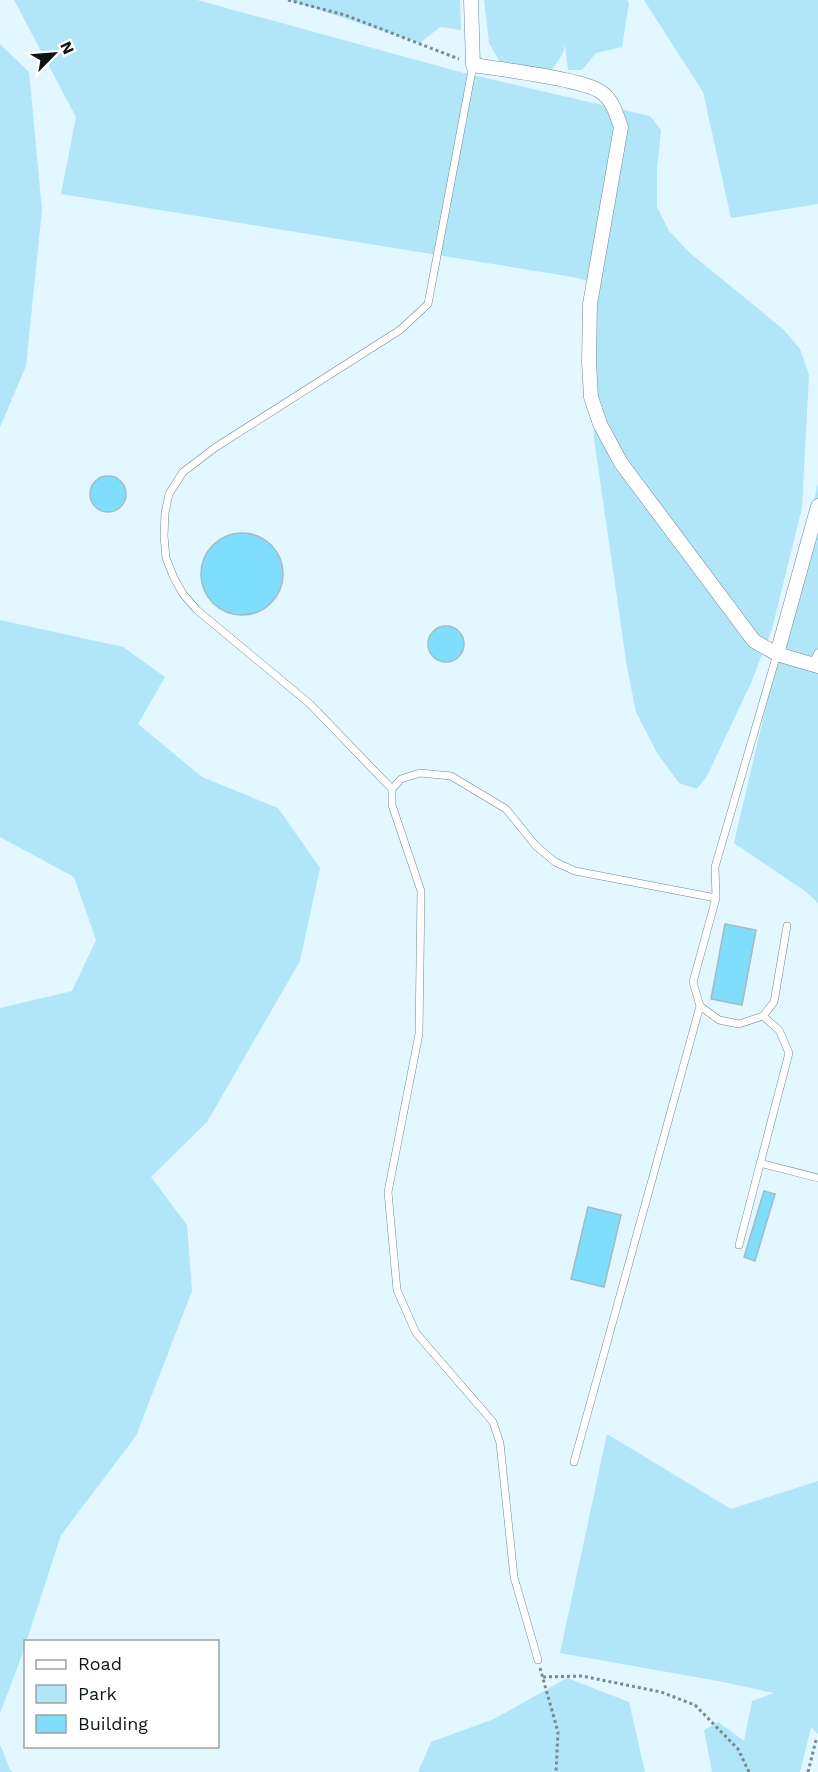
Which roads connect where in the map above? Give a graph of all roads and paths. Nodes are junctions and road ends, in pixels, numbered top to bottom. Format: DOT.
graph roads {
  1 [pos="288,0"];
  2 [pos="471,0"];
  3 [pos="473,65"];
  4 [pos="818,506"];
  5 [pos="777,654"];
  6 [pos="816,661"];
  7 [pos="392,789"];
  8 [pos="716,898"];
  9 [pos="787,926"];
  10 [pos="700,1006"];
  11 [pos="763,1016"];
  12 [pos="760,1164"];
  13 [pos="818,1178"];
  14 [pos="739,1245"];
  15 [pos="574,1462"];
  16 [pos="538,1660"];
  17 [pos="543,1677"];
  18 [pos="816,1740"];
  19 [pos="556,1772"];
  20 [pos="749,1772"];
  21 [pos="808,1772"];
  1 -- 3 [label="path"];
  2 -- 3 [label="street"];
  3 -- 5 [label="street"];
  3 -- 7 [label="lane"];
  4 -- 5 [label="street"];
  5 -- 6 [label="street"];
  5 -- 8 [label="lane"];
  7 -- 8 [label="lane"];
  7 -- 16 [label="lane"];
  8 -- 10 [label="lane"];
  9 -- 11 [label="lane"];
  10 -- 11 [label="lane"];
  10 -- 15 [label="lane"];
  11 -- 12 [label="lane"];
  12 -- 13 [label="lane"];
  12 -- 14 [label="lane"];
  16 -- 17 [label="path"];
  17 -- 19 [label="path"];
  17 -- 20 [label="path"];
  18 -- 21 [label="path"];
}
